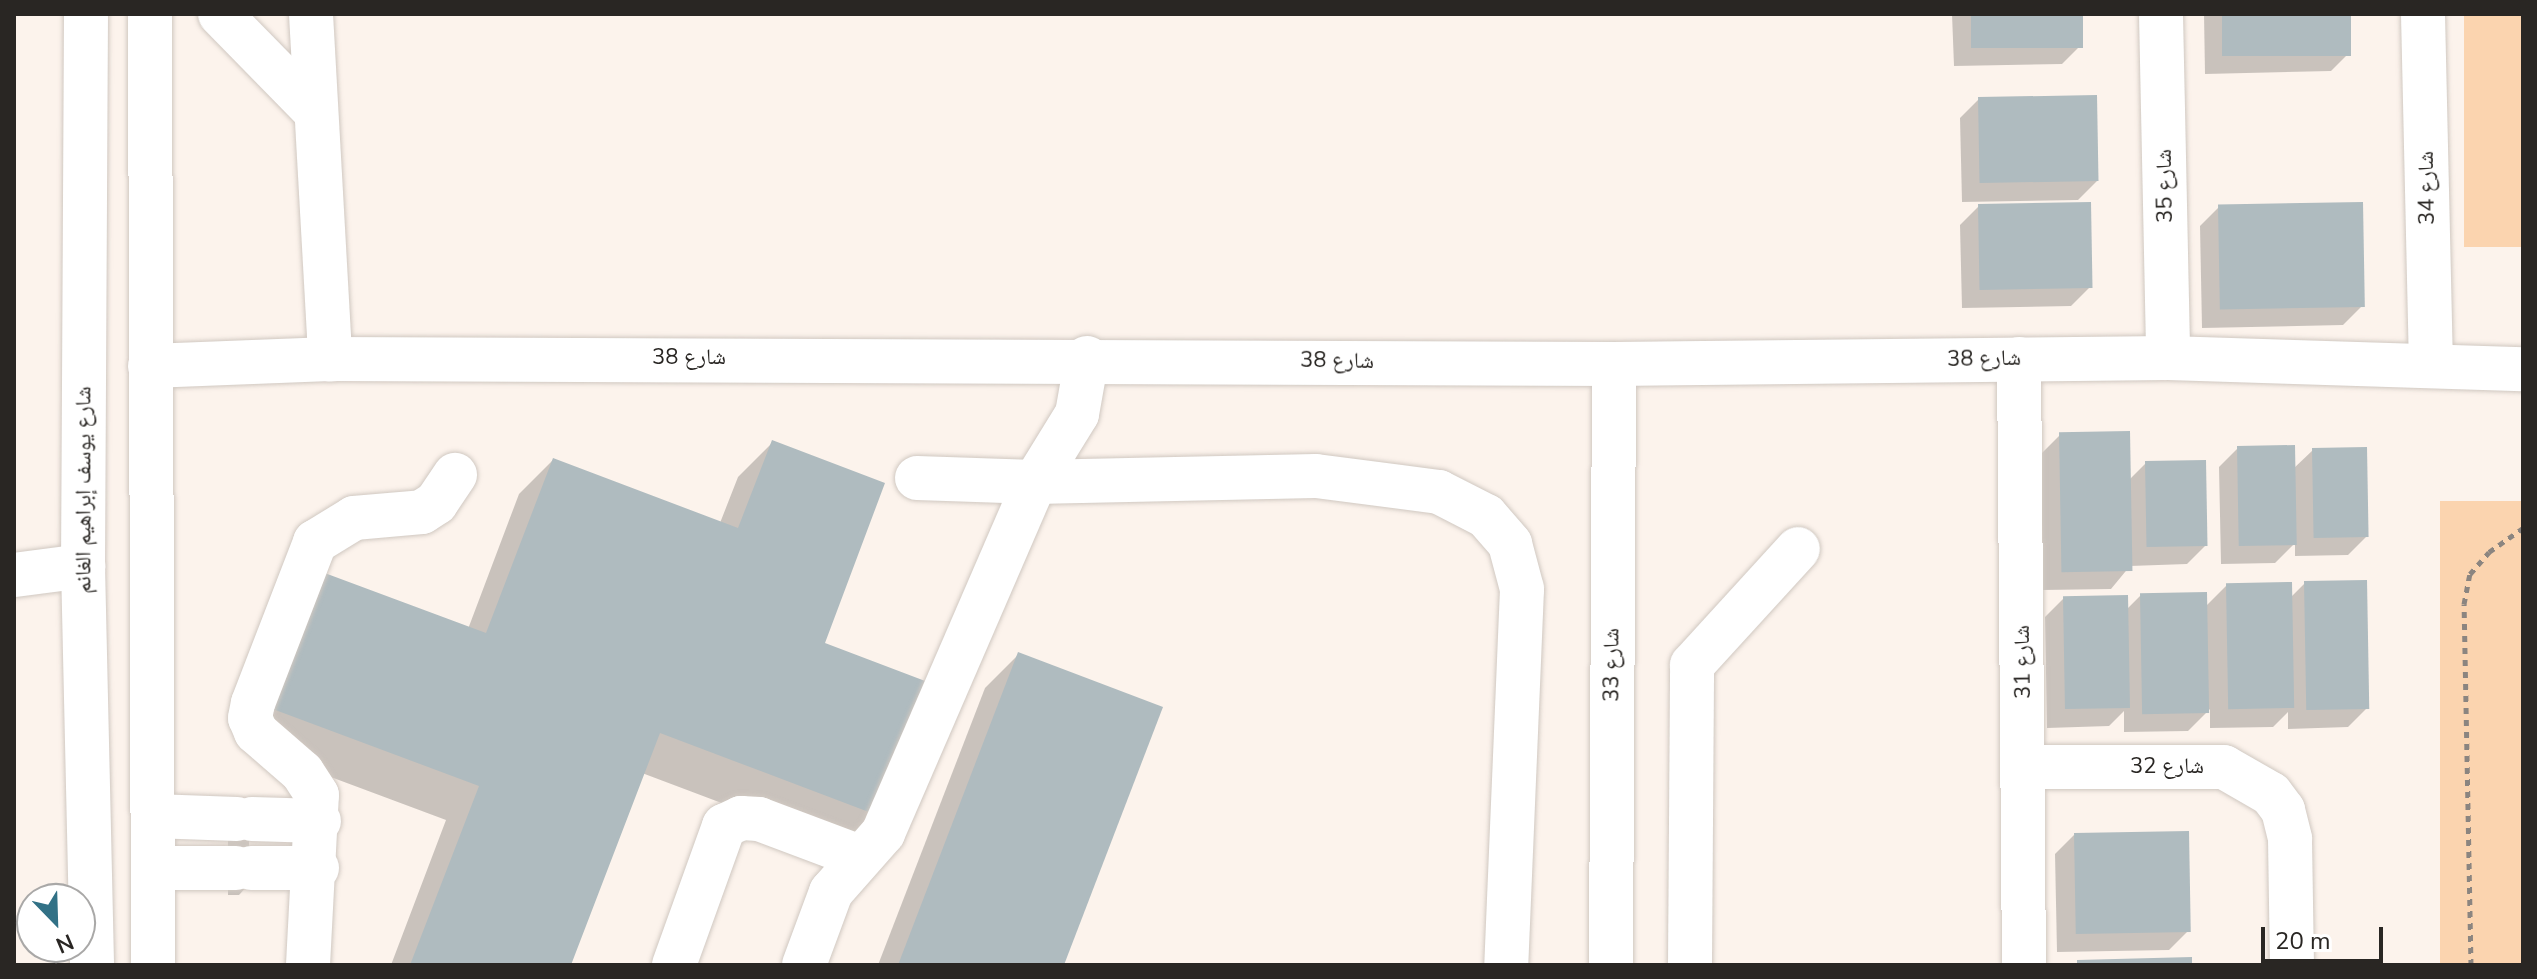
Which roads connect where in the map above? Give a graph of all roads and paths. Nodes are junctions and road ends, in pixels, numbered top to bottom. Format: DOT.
graph roads {
  1 [pos="86,14"];
  2 [pos="150,14"];
  3 [pos="220,14"];
  4 [pos="311,14"];
  5 [pos="2161,14"];
  6 [pos="2423,14"];
  7 [pos="313,109"];
  8 [pos="1087,358"];
  9 [pos="2168,358"];
  10 [pos="330,359"];
  11 [pos="2019,359"];
  12 [pos="2431,362"];
  13 [pos="1614,364"];
  14 [pos="150,366"];
  15 [pos="2523,369"];
  16 [pos="455,475"];
  17 [pos="917,478"];
  18 [pos="1035,482"];
  19 [pos="2523,528"];
  20 [pos="1798,549"];
  21 [pos="83,566"];
  22 [pos="14,575"];
  23 [pos="2025,767"];
  24 [pos="153,816"];
  25 [pos="319,821"];
  26 [pos="860,857"];
  27 [pos="153,868"];
  28 [pos="317,868"];
  29 [pos="92,965"];
  30 [pos="153,965"];
  31 [pos="308,965"];
  32 [pos="674,965"];
  33 [pos="804,965"];
  34 [pos="1506,965"];
  35 [pos="1611,965"];
  36 [pos="1690,965"];
  37 [pos="2024,965"];
  38 [pos="2292,965"];
  39 [pos="2471,965"];
  1 -- 21 [label="street, شارع يوسف إبراهيم الغانم"];
  2 -- 14 [label="street"];
  3 -- 7 [label="street"];
  4 -- 7 [label="street"];
  5 -- 9 [label="street, شارع 35"];
  6 -- 12 [label="street, شارع 34"];
  7 -- 10 [label="street"];
  8 -- 10 [label="street, شارع 38"];
  8 -- 13 [label="street, شارع 38"];
  8 -- 18 [label="street"];
  9 -- 11 [label="street, شارع 38"];
  9 -- 12 [label="street, شارع 38"];
  10 -- 14 [label="street, شارع 38"];
  11 -- 13 [label="street, شارع 38"];
  11 -- 23 [label="street, شارع 31"];
  12 -- 15 [label="street, شارع 38"];
  13 -- 35 [label="street, شارع 33"];
  14 -- 24 [label="street"];
  16 -- 25 [label="street"];
  17 -- 18 [label="street"];
  18 -- 26 [label="street"];
  18 -- 34 [label="street"];
  19 -- 39 [label="path"];
  20 -- 36 [label="street"];
  21 -- 22 [label="street"];
  21 -- 29 [label="street, شارع يوسف إبراهيم الغانم"];
  23 -- 37 [label="street, شارع 31"];
  23 -- 38 [label="street, شارع 32"];
  24 -- 25 [label="street"];
  24 -- 27 [label="street"];
  25 -- 28 [label="street"];
  26 -- 32 [label="street"];
  26 -- 33 [label="street"];
  27 -- 28 [label="street"];
  27 -- 30 [label="street"];
  28 -- 31 [label="street"];
}
